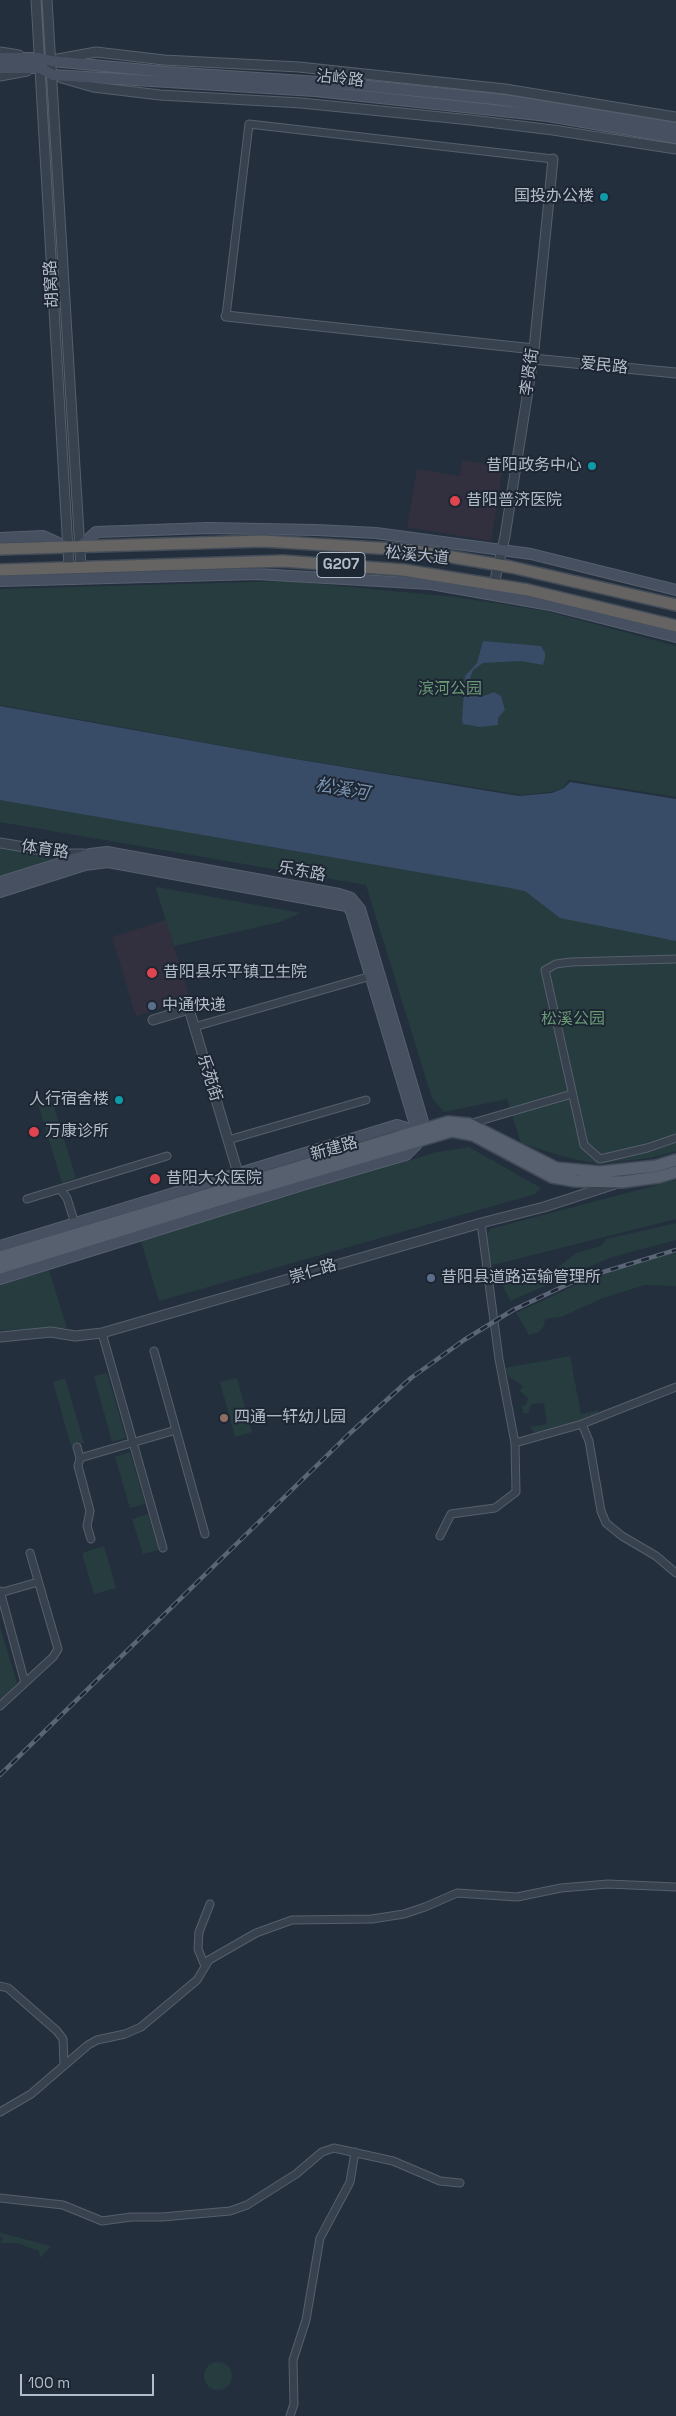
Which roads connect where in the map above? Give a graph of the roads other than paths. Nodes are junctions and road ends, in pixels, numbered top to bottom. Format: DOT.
graph roads {
  1 [pos="36,0"];
  2 [pos="48,0"];
  3 [pos="0,52"];
  4 [pos="0,58"];
  5 [pos="51,61"];
  6 [pos="39,63"];
  7 [pos="0,68"];
  8 [pos="53,75"];
  9 [pos="0,76"];
  10 [pos="676,117"];
  11 [pos="676,128"];
  12 [pos="676,138"];
  13 [pos="676,149"];
  14 [pos="554,159"];
  15 [pos="226,316"];
  16 [pos="533,354"];
  17 [pos="676,373"];
  18 [pos="0,538"];
  19 [pos="68,547"];
  20 [pos="80,547"];
  21 [pos="0,549"];
  22 [pos="502,550"];
  23 [pos="498,565"];
  24 [pos="69,567"];
  25 [pos="81,567"];
  26 [pos="0,570"];
  27 [pos="0,581"];
  28 [pos="494,584"];
  29 [pos="676,590"];
  30 [pos="676,605"];
  31 [pos="676,626"];
  32 [pos="676,637"];
  33 [pos="0,842"];
  34 [pos="90,854"];
  35 [pos="0,882"];
  36 [pos="0,892"];
  37 [pos="676,959"];
  38 [pos="371,976"];
  39 [pos="153,1020"];
  40 [pos="194,1027"];
  41 [pos="572,1094"];
  42 [pos="366,1100"];
  43 [pos="469,1124"];
  44 [pos="423,1134"];
  45 [pos="676,1138"];
  46 [pos="228,1140"];
  47 [pos="167,1156"];
  48 [pos="676,1160"];
  49 [pos="676,1172"];
  50 [pos="239,1179"];
  51 [pos="622,1182"];
  52 [pos="60,1189"];
  53 [pos="27,1199"];
  54 [pos="481,1223"];
  55 [pos="77,1229"];
  56 [pos="0,1246"];
  57 [pos="0,1258"];
  58 [pos="0,1268"];
  59 [pos="0,1279"];
  60 [pos="102,1334"];
  61 [pos="0,1337"];
  62 [pos="154,1351"];
  63 [pos="676,1387"];
  64 [pos="582,1424"];
  65 [pos="176,1430"];
  66 [pos="134,1442"];
  67 [pos="515,1442"];
  68 [pos="77,1447"];
  69 [pos="80,1458"];
  70 [pos="205,1534"];
  71 [pos="440,1536"];
  72 [pos="91,1539"];
  73 [pos="163,1548"];
  74 [pos="30,1553"];
  75 [pos="676,1574"];
  76 [pos="38,1582"];
  77 [pos="0,1592"];
  78 [pos="25,1683"];
  79 [pos="0,1706"];
  80 [pos="676,1887"];
  81 [pos="210,1904"];
  82 [pos="205,1966"];
  83 [pos="0,1986"];
  84 [pos="64,2065"];
  85 [pos="0,2112"];
  86 [pos="355,2152"];
  87 [pos="460,2183"];
  88 [pos="0,2198"];
  89 [pos="290,2416"];
  1 -- 6 [label="street, 胡窝路"];
  2 -- 5 [label="street, 胡窝路"];
  3 -- 6 [label="street"];
  4 -- 6 [label="main road, 沾岭路"];
  5 -- 6 [label="main road, 沾岭路"];
  5 -- 8 [label="street, 胡窝路"];
  5 -- 10 [label="street"];
  5 -- 11 [label="main road, 沾岭路"];
  6 -- 7 [label="main road, 沾岭路"];
  6 -- 8 [label="main road, 沾岭路"];
  6 -- 9 [label="street"];
  6 -- 19 [label="street, 胡窝路"];
  8 -- 12 [label="main road, 沾岭路"];
  8 -- 13 [label="street"];
  8 -- 20 [label="street, 胡窝路"];
  14 -- 15 [label="street"];
  14 -- 16 [label="street, 李贤街"];
  15 -- 16 [label="street, 爱民路"];
  16 -- 17 [label="street, 爱民路"];
  16 -- 22 [label="street, 李贤街"];
  18 -- 19 [label="main road"];
  19 -- 20 [label="highway, 松溪大道 / G207"];
  19 -- 21 [label="highway, 松溪大道 / G207"];
  19 -- 24 [label="street, 胡窝路"];
  20 -- 22 [label="main road"];
  20 -- 23 [label="highway, 松溪大道 / G207"];
  20 -- 25 [label="street, 胡窝路"];
  22 -- 23 [label="street, 李贤街"];
  22 -- 29 [label="main road"];
  23 -- 28 [label="street, 李贤街"];
  23 -- 30 [label="highway, 松溪大道 / G207"];
  24 -- 25 [label="highway, 松溪大道 / G207"];
  24 -- 26 [label="highway, 松溪大道 / G207"];
  25 -- 28 [label="highway, 松溪大道 / G207"];
  27 -- 32 [label="main road"];
  28 -- 31 [label="highway, 松溪大道 / G207"];
  33 -- 34 [label="street, 体育路"];
  34 -- 35 [label="main road, 乐东路"];
  34 -- 44 [label="main road, 乐东路"];
  36 -- 38 [label="main road, 乐东路"];
  37 -- 41 [label="street"];
  38 -- 40 [label="street"];
  38 -- 44 [label="main road, 乐东路"];
  39 -- 40 [label="street, 乐苑街"];
  40 -- 46 [label="street, 乐苑街"];
  41 -- 43 [label="street"];
  41 -- 45 [label="street"];
  42 -- 46 [label="street"];
  43 -- 44 [label="main road, 新建路"];
  43 -- 48 [label="main road, 新建路"];
  44 -- 50 [label="main road, 新建路"];
  44 -- 51 [label="main road, 新建路"];
  44 -- 58 [label="main road, 新建路"];
  44 -- 59 [label="main road"];
  46 -- 50 [label="street, 乐苑街"];
  47 -- 52 [label="street"];
  49 -- 51 [label="main road, 新建路"];
  50 -- 55 [label="main road, 新建路"];
  51 -- 54 [label="street, 崇仁路"];
  52 -- 53 [label="street"];
  52 -- 55 [label="street"];
  54 -- 60 [label="street, 崇仁路"];
  54 -- 67 [label="street"];
  55 -- 56 [label="main road"];
  55 -- 57 [label="main road, 新建路"];
  60 -- 61 [label="street, 崇仁路"];
  60 -- 66 [label="street"];
  62 -- 65 [label="street"];
  63 -- 64 [label="street"];
  64 -- 67 [label="street"];
  64 -- 75 [label="street"];
  65 -- 66 [label="street"];
  65 -- 70 [label="street"];
  66 -- 69 [label="street"];
  66 -- 73 [label="street"];
  67 -- 71 [label="street"];
  68 -- 69 [label="street"];
  69 -- 72 [label="street"];
  74 -- 76 [label="street"];
  76 -- 77 [label="street"];
  76 -- 78 [label="street"];
  77 -- 78 [label="street"];
  78 -- 79 [label="street"];
  80 -- 82 [label="street"];
  81 -- 82 [label="street"];
  82 -- 84 [label="street"];
  83 -- 84 [label="street"];
  84 -- 85 [label="street"];
  86 -- 87 [label="street"];
  86 -- 88 [label="street"];
  86 -- 89 [label="street"];
}
